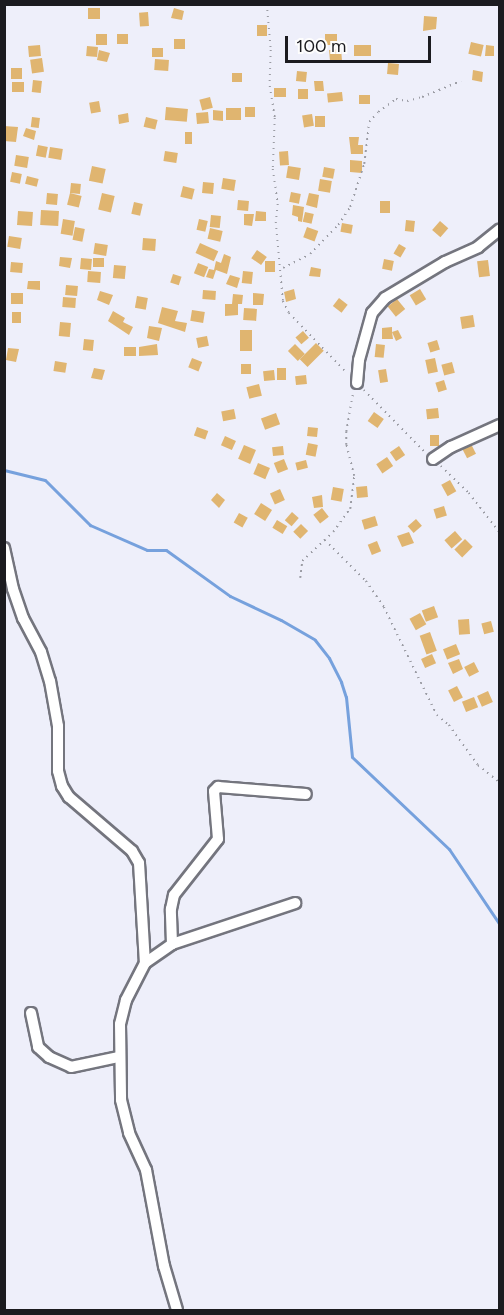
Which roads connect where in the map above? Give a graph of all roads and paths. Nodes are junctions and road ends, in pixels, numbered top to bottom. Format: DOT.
graph roads {
  1 [pos="267,4"];
  2 [pos="461,81"];
  3 [pos="500,229"];
  4 [pos="282,269"];
  5 [pos="357,382"];
  6 [pos="500,425"];
  7 [pos="433,459"];
  8 [pos="325,540"];
  9 [pos="4,548"];
  10 [pos="300,578"];
  11 [pos="9,591"];
  12 [pos="500,783"];
  13 [pos="306,794"];
  14 [pos="295,903"];
  15 [pos="172,944"];
  16 [pos="145,963"];
  17 [pos="31,1013"];
  18 [pos="119,1058"];
  19 [pos="177,1311"];
  1 -- 4 [label="path"];
  2 -- 4 [label="path"];
  3 -- 5 [label="street"];
  4 -- 5 [label="path"];
  5 -- 8 [label="path"];
  6 -- 7 [label="street"];
  8 -- 10 [label="path"];
  8 -- 12 [label="path"];
  9 -- 11 [label="street"];
  11 -- 16 [label="street"];
  13 -- 15 [label="street"];
  14 -- 15 [label="street"];
  15 -- 16 [label="street"];
  16 -- 18 [label="street"];
  17 -- 18 [label="street"];
  18 -- 19 [label="street"];
}
